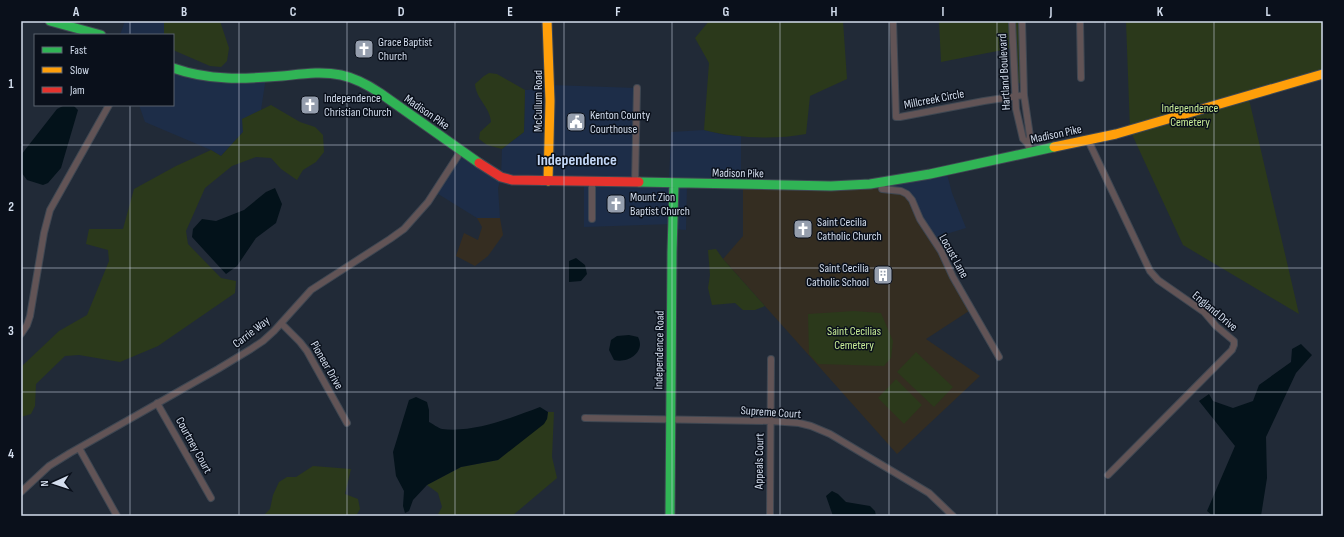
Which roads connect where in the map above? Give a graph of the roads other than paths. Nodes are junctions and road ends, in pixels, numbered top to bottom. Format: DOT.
graph roads {
  1 [pos="50,21"];
  2 [pos="546,21"];
  3 [pos="893,21"];
  4 [pos="1012,21"];
  5 [pos="1022,21"];
  6 [pos="1080,21"];
  7 [pos="97,34"];
  8 [pos="174,68"];
  9 [pos="1323,74"];
  10 [pos="1082,78"];
  11 [pos="637,88"];
  12 [pos="1024,95"];
  13 [pos="1015,96"];
  14 [pos="108,106"];
  15 [pos="1088,140"];
  16 [pos="1029,148"];
  17 [pos="461,151"];
  18 [pos="548,181"];
  19 [pos="592,182"];
  20 [pos="881,182"];
  21 [pos="635,183"];
  22 [pos="674,184"];
  23 [pos="592,219"];
  24 [pos="281,323"];
  25 [pos="21,334"];
  26 [pos="999,357"];
  27 [pos="771,359"];
  28 [pos="157,403"];
  29 [pos="585,418"];
  30 [pos="670,420"];
  31 [pos="771,421"];
  32 [pos="347,423"];
  33 [pos="79,448"];
  34 [pos="1108,475"];
  35 [pos="21,492"];
  36 [pos="211,498"];
  37 [pos="117,516"];
  38 [pos="670,516"];
  39 [pos="770,516"];
  40 [pos="953,516"];
  1 -- 7 [label="main road"];
  2 -- 18 [label="main road, McCullum Road"];
  3 -- 13 [label="street, Millcreek Circle"];
  4 -- 13 [label="street, Hartland Boulevard"];
  5 -- 12 [label="street, Hartland Boulevard"];
  6 -- 10 [label="street"];
  8 -- 17 [label="main road, Madison Pike"];
  9 -- 15 [label="main road, Madison Pike"];
  11 -- 21 [label="street"];
  12 -- 13 [label="street, Millcreek Circle"];
  12 -- 16 [label="street, Hartland Boulevard"];
  13 -- 16 [label="street, Hartland Boulevard"];
  14 -- 25 [label="street"];
  15 -- 16 [label="main road, Madison Pike"];
  15 -- 34 [label="street, England Drive"];
  16 -- 20 [label="main road, Madison Pike"];
  17 -- 18 [label="main road, Madison Pike"];
  17 -- 24 [label="street, Carrie Way"];
  18 -- 19 [label="main road, Madison Pike"];
  19 -- 21 [label="main road, Madison Pike"];
  19 -- 23 [label="street"];
  20 -- 22 [label="main road, Madison Pike"];
  20 -- 26 [label="street, Locust Lane"];
  21 -- 22 [label="main road, Madison Pike"];
  22 -- 30 [label="main road, Independence Road"];
  24 -- 28 [label="street, Carrie Way"];
  24 -- 32 [label="street, Pioneer Drive"];
  27 -- 31 [label="street, Appeals Court"];
  28 -- 33 [label="street, Carrie Way"];
  28 -- 36 [label="street, Courtney Court"];
  29 -- 30 [label="street, Supreme Court"];
  30 -- 31 [label="street, Supreme Court"];
  30 -- 38 [label="main road, Independence Road"];
  31 -- 39 [label="street, Appeals Court"];
  31 -- 40 [label="street, Supreme Court"];
  33 -- 35 [label="street, Carrie Way"];
  33 -- 37 [label="street"];
}
